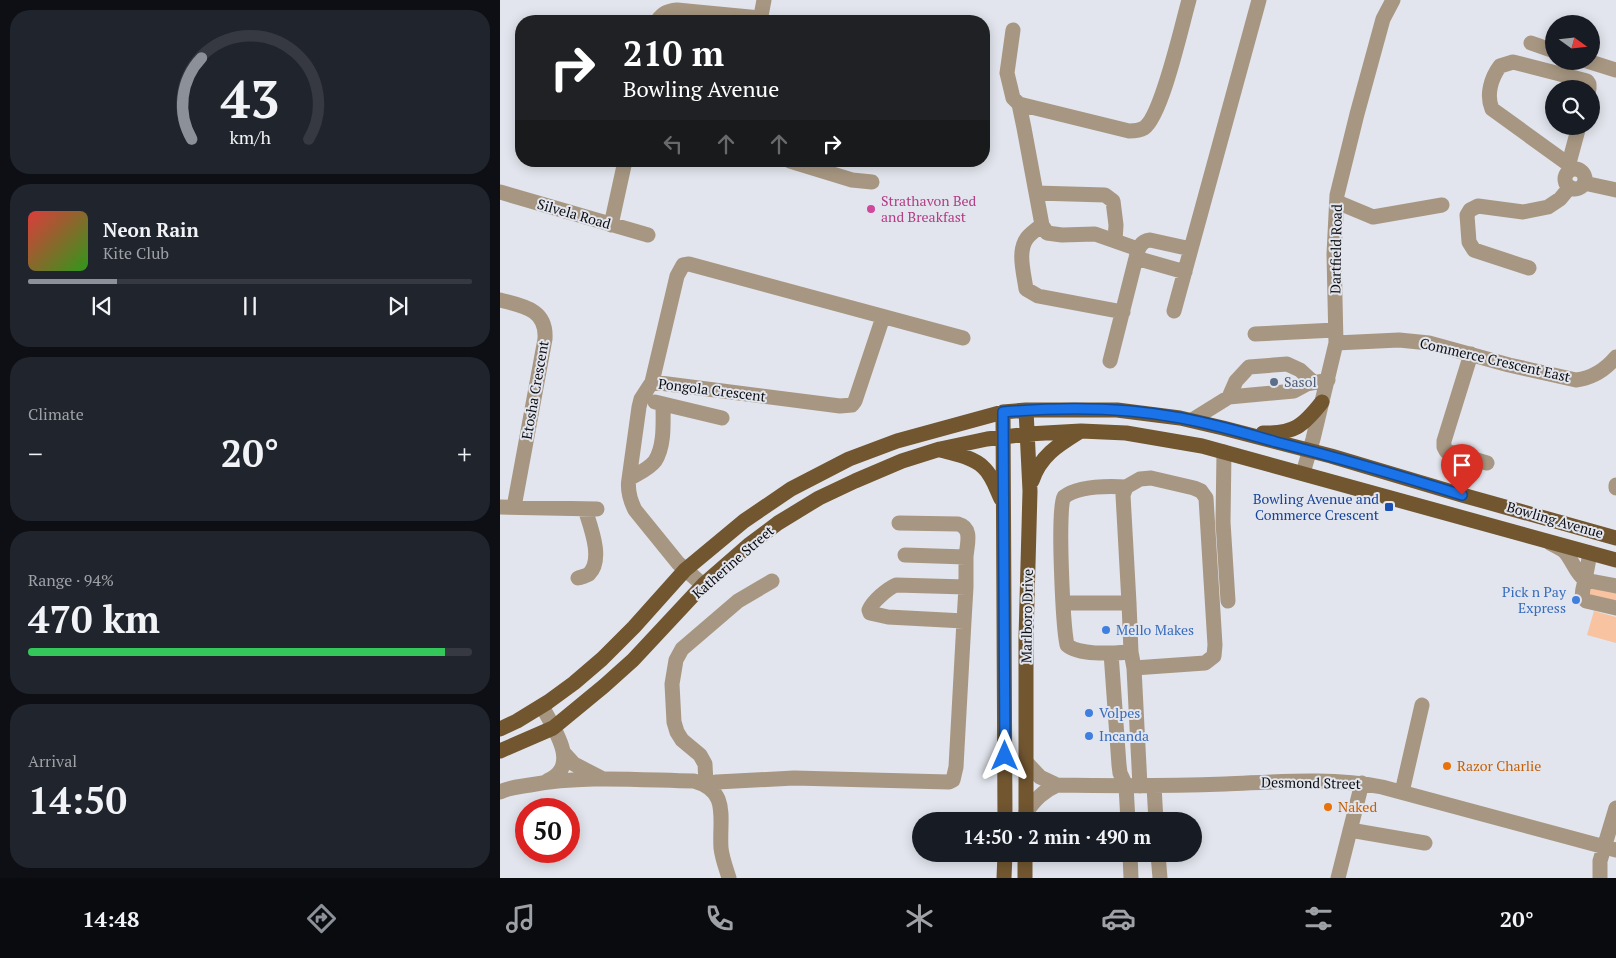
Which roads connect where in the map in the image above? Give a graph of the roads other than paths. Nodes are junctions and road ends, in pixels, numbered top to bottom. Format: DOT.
graph roads {
  1 [pos="764,0"];
  2 [pos="1188,0"];
  3 [pos="1259,0"];
  4 [pos="1393,0"];
  5 [pos="662,15"];
  6 [pos="718,15"];
  7 [pos="761,15"];
  8 [pos="1013,30"];
  9 [pos="1531,43"];
  10 [pos="1545,47"];
  11 [pos="1600,65"];
  12 [pos="1616,70"];
  13 [pos="1583,80"];
  14 [pos="1018,104"];
  15 [pos="1577,135"];
  16 [pos="1572,166"];
  17 [pos="624,167"];
  18 [pos="810,167"];
  19 [pos="872,182"];
  20 [pos="1584,183"];
  21 [pos="1570,188"];
  22 [pos="1616,190"];
  23 [pos="500,192"];
  24 [pos="1036,193"];
  25 [pos="1337,202"];
  26 [pos="1442,205"];
  27 [pos="1042,224"];
  28 [pos="611,225"];
  29 [pos="648,235"];
  30 [pos="1115,241"];
  31 [pos="1163,243"];
  32 [pos="1191,249"];
  33 [pos="1137,254"];
  34 [pos="1158,264"];
  35 [pos="1529,268"];
  36 [pos="1185,272"];
  37 [pos="500,300"];
  38 [pos="1174,311"];
  39 [pos="1123,312"];
  40 [pos="883,317"];
  41 [pos="1254,334"];
  42 [pos="1336,337"];
  43 [pos="963,338"];
  44 [pos="1471,354"];
  45 [pos="1110,362"];
  46 [pos="1613,365"];
  47 [pos="1328,380"];
  48 [pos="652,382"];
  49 [pos="1313,382"];
  50 [pos="1229,397"];
  51 [pos="641,398"];
  52 [pos="1322,402"];
  53 [pos="663,404"];
  54 [pos="1026,410"];
  55 [pos="1003,412"];
  56 [pos="722,418"];
  57 [pos="1192,420"];
  58 [pos="1081,431"];
  59 [pos="1244,433"];
  60 [pos="1028,434"];
  61 [pos="1003,436"];
  62 [pos="940,450"];
  63 [pos="1310,450"];
  64 [pos="1224,452"];
  65 [pos="1487,463"];
  66 [pos="1303,473"];
  67 [pos="629,478"];
  68 [pos="1126,487"];
  69 [pos="1030,491"];
  70 [pos="1003,505"];
  71 [pos="1501,505"];
  72 [pos="507,507"];
  73 [pos="899,523"];
  74 [pos="1616,538"];
  75 [pos="1548,541"];
  76 [pos="1590,553"];
  77 [pos="905,555"];
  78 [pos="966,557"];
  79 [pos="1616,560"];
  80 [pos="685,570"];
  81 [pos="578,578"];
  82 [pos="772,580"];
  83 [pos="1585,580"];
  84 [pos="703,585"];
  85 [pos="1616,586"];
  86 [pos="966,587"];
  87 [pos="1228,601"];
  88 [pos="1064,603"];
  89 [pos="1128,603"];
  90 [pos="1616,608"];
  91 [pos="964,621"];
  92 [pos="1131,652"];
  93 [pos="1111,653"];
  94 [pos="1134,668"];
  95 [pos="1422,705"];
  96 [pos="542,706"];
  97 [pos="553,728"];
  98 [pos="500,729"];
  99 [pos="500,751"];
  100 [pos="564,753"];
  101 [pos="1025,761"];
  102 [pos="602,779"];
  103 [pos="546,781"];
  104 [pos="1362,783"];
  105 [pos="706,784"];
  106 [pos="1057,785"];
  107 [pos="1140,786"];
  108 [pos="500,792"];
  109 [pos="1402,792"];
  110 [pos="1616,808"];
  111 [pos="1005,812"];
  112 [pos="1026,812"];
  113 [pos="1029,812"];
  114 [pos="1131,812"];
  115 [pos="1152,812"];
  116 [pos="1350,830"];
  117 [pos="1425,843"];
  118 [pos="1611,848"];
  119 [pos="1004,862"];
  120 [pos="1026,862"];
  121 [pos="1130,862"];
  122 [pos="1159,862"];
  123 [pos="729,878"];
  124 [pos="1004,878"];
  125 [pos="1025,878"];
  126 [pos="1131,878"];
  127 [pos="1160,878"];
  128 [pos="1338,878"];
  129 [pos="1600,878"];
  1 -- 7 [label="street"];
  2 -- 14 [label="street"];
  3 -- 32 [label="street"];
  4 -- 25 [label="street, Dartfield Road"];
  5 -- 6 [label="street"];
  8 -- 14 [label="street"];
  9 -- 10 [label="street"];
  11 -- 12 [label="street"];
  13 -- 16 [label="street"];
  14 -- 24 [label="street"];
  15 -- 16 [label="street"];
  16 -- 20 [label="street"];
  16 -- 21 [label="street"];
  17 -- 28 [label="street"];
  18 -- 19 [label="street"];
  20 -- 21 [label="street"];
  20 -- 22 [label="street"];
  21 -- 35 [label="street"];
  23 -- 28 [label="street, Silvela Road"];
  24 -- 27 [label="street"];
  24 -- 30 [label="street"];
  25 -- 26 [label="street"];
  25 -- 42 [label="street, Dartfield Road"];
  27 -- 30 [label="street"];
  27 -- 39 [label="street"];
  28 -- 29 [label="street, Silvela Road"];
  30 -- 33 [label="street"];
  31 -- 32 [label="street"];
  31 -- 33 [label="street"];
  31 -- 34 [label="street"];
  32 -- 36 [label="street"];
  33 -- 34 [label="street"];
  33 -- 39 [label="street"];
  34 -- 36 [label="street"];
  36 -- 38 [label="street"];
  37 -- 72 [label="street, Etosha Crescent"];
  39 -- 45 [label="street"];
  40 -- 43 [label="street"];
  40 -- 48 [label="street, Pongola Crescent"];
  40 -- 48 [label="street"];
  41 -- 42 [label="street, Commerce Crescent East"];
  42 -- 44 [label="street, Commerce Crescent East"];
  42 -- 47 [label="street, Dartfield Road"];
  44 -- 46 [label="street, Commerce Crescent East"];
  44 -- 65 [label="street"];
  47 -- 49 [label="street"];
  47 -- 52 [label="street, Dartfield Road"];
  48 -- 51 [label="street, Pongola Crescent"];
  49 -- 50 [label="street"];
  49 -- 50 [label="street"];
  50 -- 57 [label="street"];
  51 -- 53 [label="street"];
  51 -- 67 [label="street, Pongola Crescent"];
  52 -- 59 [label="main road"];
  52 -- 63 [label="street, Dartfield Road"];
  53 -- 56 [label="street"];
  53 -- 67 [label="street"];
  54 -- 55 [label="main road, Katherine Street"];
  54 -- 57 [label="main road, Bowling Avenue"];
  54 -- 60 [label="main road, Marlboro Drive"];
  55 -- 61 [label="main road, Marlboro Drive"];
  55 -- 80 [label="main road, Katherine Street"];
  57 -- 59 [label="main road, Bowling Avenue"];
  58 -- 60 [label="main road, Bowling Avenue"];
  58 -- 64 [label="main road, Bowling Avenue"];
  58 -- 69 [label="main road"];
  59 -- 63 [label="main road, Bowling Avenue"];
  60 -- 61 [label="main road, Bowling Avenue"];
  60 -- 69 [label="main road, Marlboro Drive"];
  61 -- 62 [label="main road, Katherine Street"];
  61 -- 70 [label="main road, Marlboro Drive"];
  62 -- 70 [label="main road"];
  62 -- 84 [label="main road, Katherine Street"];
  63 -- 66 [label="street, Dartfield Road"];
  63 -- 71 [label="main road, Bowling Avenue"];
  64 -- 66 [label="main road, Bowling Avenue"];
  64 -- 87 [label="street"];
  66 -- 75 [label="main road, Bowling Avenue"];
  67 -- 80 [label="street, Pongola Crescent"];
  68 -- 88 [label="street"];
  68 -- 89 [label="street"];
  68 -- 94 [label="street"];
  69 -- 101 [label="main road, Marlboro Drive"];
  70 -- 111 [label="main road, Marlboro Drive"];
  71 -- 74 [label="main road, Bowling Avenue"];
  71 -- 76 [label="main road"];
  72 -- 81 [label="street"];
  73 -- 78 [label="street"];
  75 -- 76 [label="main road, Bowling Avenue"];
  75 -- 83 [label="street"];
  76 -- 79 [label="main road, Bowling Avenue"];
  76 -- 83 [label="street"];
  77 -- 78 [label="street"];
  78 -- 86 [label="street"];
  80 -- 84 [label="street, Pongola Crescent"];
  80 -- 96 [label="main road, Katherine Street"];
  82 -- 105 [label="street"];
  83 -- 85 [label="street"];
  83 -- 90 [label="street"];
  84 -- 97 [label="main road, Katherine Street"];
  86 -- 91 [label="street"];
  86 -- 91 [label="street"];
  88 -- 89 [label="street"];
  88 -- 93 [label="street"];
  89 -- 92 [label="street"];
  91 -- 105 [label="street"];
  92 -- 93 [label="street"];
  92 -- 94 [label="street"];
  93 -- 107 [label="street"];
  94 -- 107 [label="street"];
  95 -- 109 [label="street"];
  96 -- 97 [label="street"];
  96 -- 98 [label="main road, Katherine Street"];
  97 -- 99 [label="main road, Katherine Street"];
  97 -- 100 [label="street"];
  100 -- 102 [label="street"];
  100 -- 103 [label="street"];
  101 -- 106 [label="street, Desmond Street"];
  101 -- 112 [label="main road, Marlboro Drive"];
  102 -- 103 [label="street"];
  102 -- 105 [label="street"];
  103 -- 108 [label="street"];
  104 -- 107 [label="street, Desmond Street"];
  104 -- 109 [label="street, Desmond Street"];
  104 -- 116 [label="street"];
  105 -- 123 [label="street"];
  106 -- 107 [label="street, Desmond Street"];
  106 -- 113 [label="street"];
  107 -- 114 [label="street"];
  107 -- 115 [label="street"];
  109 -- 118 [label="street, Desmond Street"];
  110 -- 118 [label="street"];
  116 -- 117 [label="street"];
  116 -- 128 [label="street"];
  118 -- 129 [label="street"];
  119 -- 124 [label="main road"];
  120 -- 125 [label="main road"];
  121 -- 126 [label="street"];
  122 -- 127 [label="street"];
}
